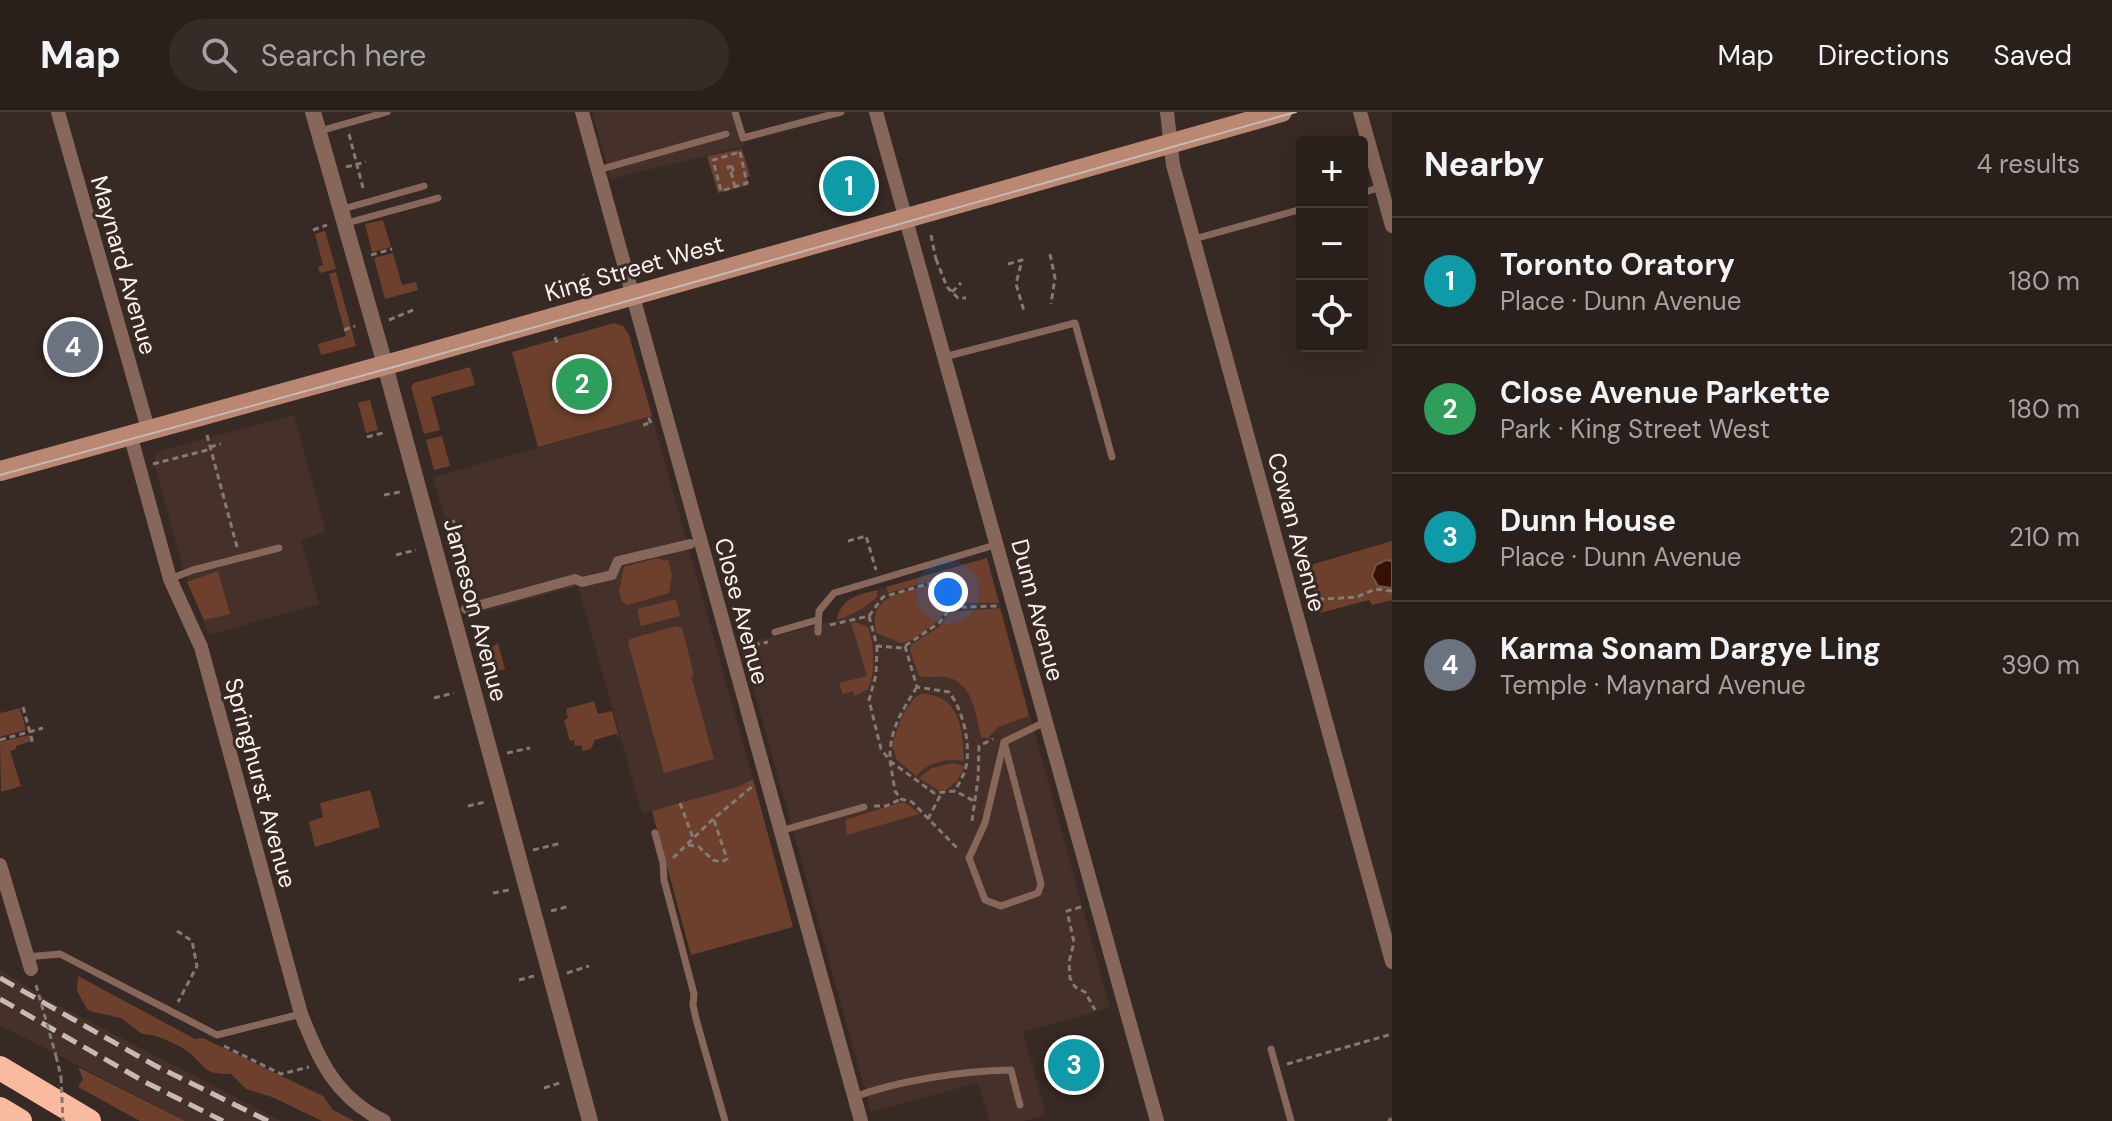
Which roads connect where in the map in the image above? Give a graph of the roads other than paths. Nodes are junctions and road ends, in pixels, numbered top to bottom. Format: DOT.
graph roads {
  1 [pos="58,112"];
  2 [pos="313,112"];
  3 [pos="387,112"];
  4 [pos="582,112"];
  5 [pos="735,112"];
  6 [pos="841,112"];
  7 [pos="876,112"];
  8 [pos="1167,112"];
  9 [pos="1282,112"];
  10 [pos="1360,112"];
  11 [pos="318,131"];
  12 [pos="726,134"];
  13 [pos="1172,143"];
  14 [pos="598,170"];
  15 [pos="424,186"];
  16 [pos="1381,187"];
  17 [pos="1368,191"];
  18 [pos="438,198"];
  19 [pos="1296,211"];
  20 [pos="343,217"];
  21 [pos="905,219"];
  22 [pos="1392,226"];
  23 [pos="1194,239"];
  24 [pos="633,296"];
  25 [pos="944,357"];
  26 [pos="384,366"];
  27 [pos="139,432"];
  28 [pos="1112,457"];
  29 [pos="0,471"];
  30 [pos="690,544"];
  31 [pos="997,544"];
  32 [pos="279,548"];
  33 [pos="170,579"];
  34 [pos="466,609"];
  35 [pos="817,620"];
  36 [pos="775,632"];
  37 [pos="818,632"];
  38 [pos="1047,721"];
  39 [pos="1004,742"];
  40 [pos="864,807"];
  41 [pos="780,831"];
  42 [pos="655,833"];
  43 [pos="0,865"];
  44 [pos="1392,962"];
  45 [pos="28,963"];
  46 [pos="301,1014"];
  47 [pos="1271,1049"];
  48 [pos="0,1068"];
  49 [pos="854,1097"];
  50 [pos="1020,1105"];
  51 [pos="0,1109"];
  52 [pos="20,1121"];
  53 [pos="89,1121"];
  54 [pos="384,1121"];
  55 [pos="590,1121"];
  56 [pos="725,1121"];
  57 [pos="861,1121"];
  58 [pos="1157,1121"];
  59 [pos="1291,1121"];
  1 -- 27 [label="street, Maynard Avenue"];
  2 -- 11 [label="street, Jameson Avenue"];
  3 -- 11 [label="lane"];
  4 -- 14 [label="street, Close Avenue"];
  5 -- 6 [label="lane"];
  7 -- 21 [label="street, Dunn Avenue"];
  8 -- 13 [label="street, Cowan Avenue"];
  9 -- 13 [label="main road, King Street West"];
  10 -- 16 [label="street"];
  11 -- 20 [label="street, Jameson Avenue"];
  12 -- 14 [label="lane"];
  13 -- 21 [label="main road, King Street West"];
  13 -- 23 [label="street, Cowan Avenue"];
  14 -- 24 [label="street, Close Avenue"];
  15 -- 20 [label="lane"];
  16 -- 17 [label="lane"];
  16 -- 22 [label="street"];
  18 -- 20 [label="lane"];
  19 -- 23 [label="lane"];
  20 -- 26 [label="street, Jameson Avenue"];
  21 -- 24 [label="main road, King Street West"];
  21 -- 25 [label="street, Dunn Avenue"];
  23 -- 44 [label="street, Cowan Avenue"];
  24 -- 26 [label="main road, King Street West"];
  24 -- 41 [label="street, Close Avenue"];
  25 -- 28 [label="lane"];
  25 -- 31 [label="street, Dunn Avenue"];
  26 -- 27 [label="main road, King Street West"];
  26 -- 55 [label="street, Jameson Avenue"];
  27 -- 29 [label="main road, King Street West"];
  27 -- 33 [label="street, Springhurst Avenue"];
  30 -- 34 [label="street"];
  31 -- 35 [label="lane"];
  31 -- 38 [label="street, Dunn Avenue"];
  32 -- 33 [label="lane"];
  33 -- 46 [label="street, Springhurst Avenue"];
  35 -- 36 [label="lane"];
  35 -- 37 [label="lane"];
  38 -- 39 [label="lane"];
  38 -- 58 [label="street, Dunn Avenue"];
  39 -- 39 [label="lane"];
  40 -- 41 [label="lane"];
  41 -- 49 [label="street, Close Avenue"];
  42 -- 56 [label="lane"];
  43 -- 45 [label="street"];
  45 -- 46 [label="lane"];
  46 -- 54 [label="street, Springhurst Avenue"];
  47 -- 59 [label="lane"];
  48 -- 53 [label="highway"];
  49 -- 50 [label="lane"];
  49 -- 57 [label="street, Close Avenue"];
  51 -- 52 [label="highway"];
}
